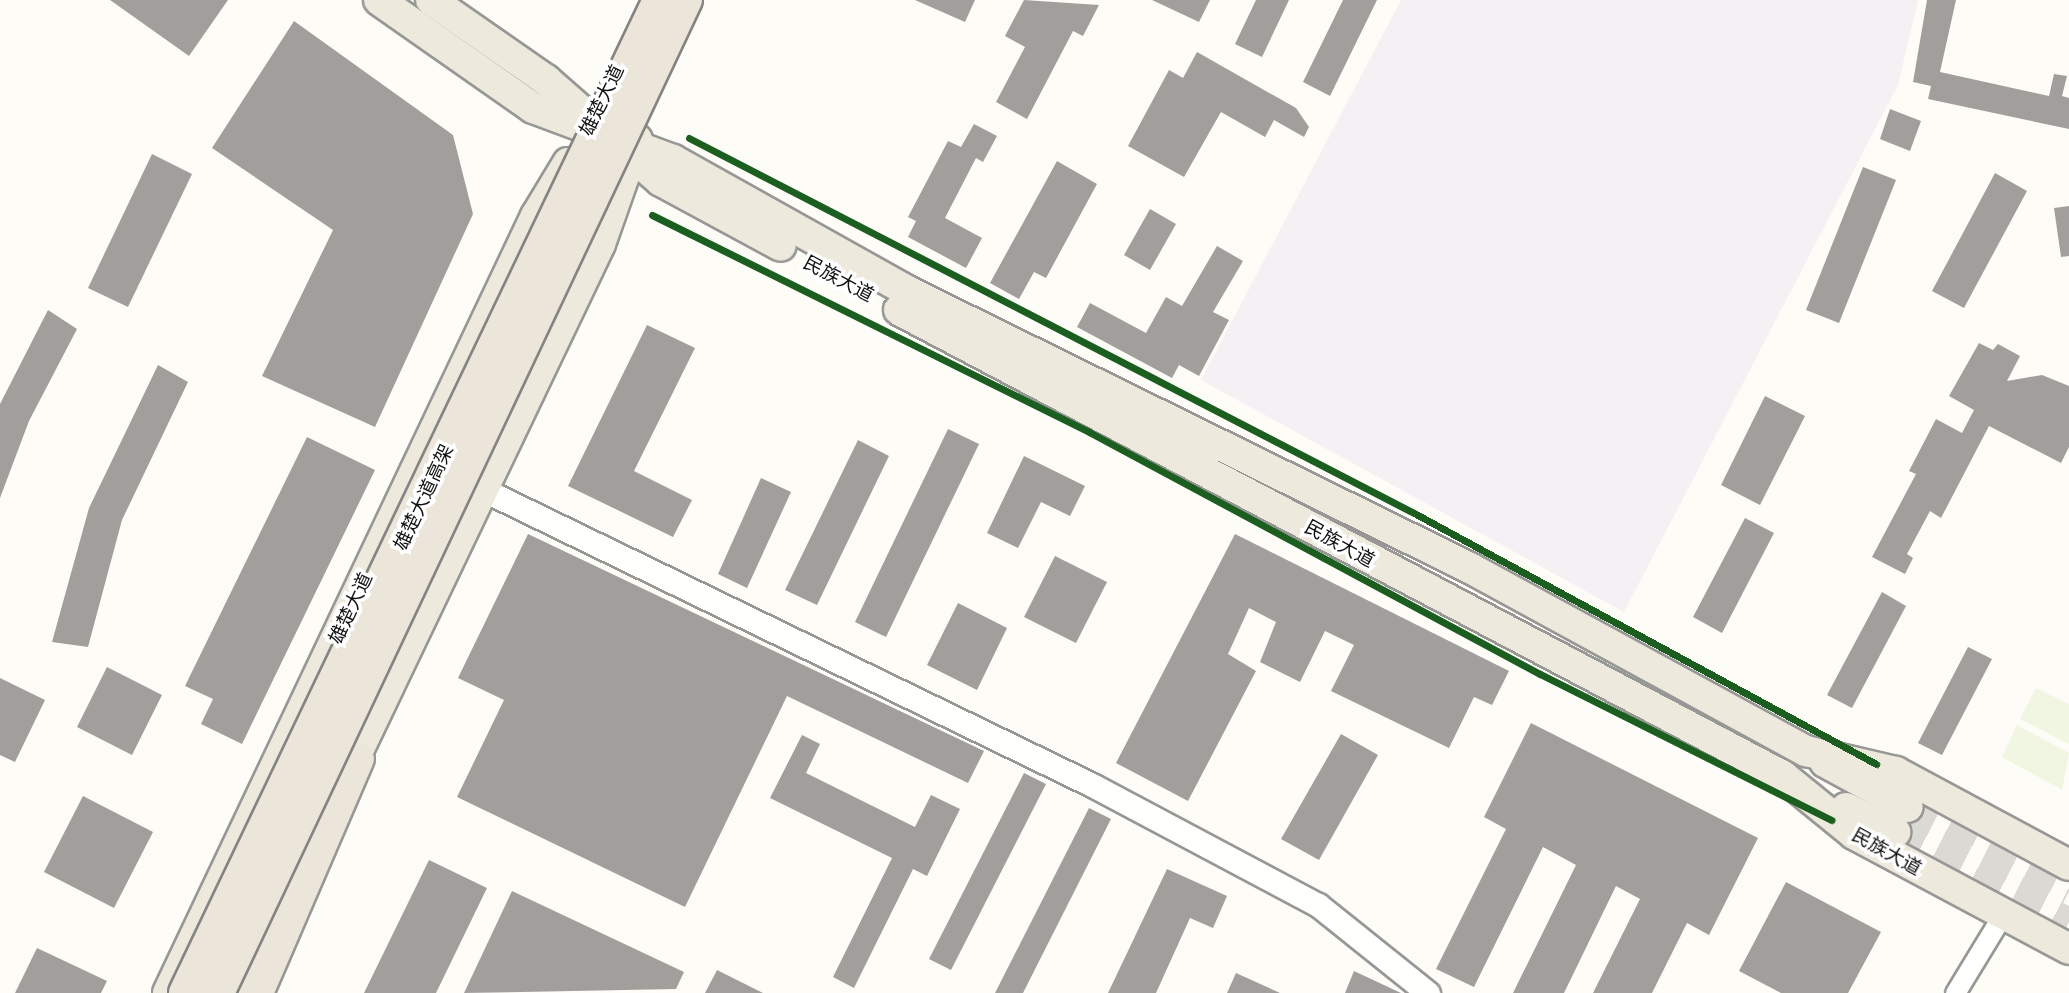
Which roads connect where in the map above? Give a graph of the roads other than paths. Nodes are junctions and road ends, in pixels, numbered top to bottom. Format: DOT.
graph roads {
  1 [pos="379,0"];
  2 [pos="431,0"];
  3 [pos="648,0"];
  4 [pos="659,0"];
  5 [pos="686,0"];
  6 [pos="703,0"];
  7 [pos="610,139"];
  8 [pos="484,490"];
  9 [pos="1806,751"];
  10 [pos="358,759"];
  11 [pos="1783,776"];
  12 [pos="2069,865"];
  13 [pos="2003,914"];
  14 [pos="2069,949"];
  15 [pos="168,993"];
  16 [pos="185,993"];
  17 [pos="218,993"];
  18 [pos="237,993"];
  19 [pos="257,993"];
  20 [pos="1428,993"];
  21 [pos="1955,993"];
  1 -- 7 [label="main road, 民族大道"];
  2 -- 7 [label="main road, 民族大道"];
  3 -- 7 [label="main road, 雄楚大道"];
  4 -- 16 [label="highway, 雄楚大道高架, bridge"];
  5 -- 17 [label="highway, 雄楚大道高架, bridge"];
  6 -- 7 [label="main road, 雄楚大道"];
  7 -- 8 [label="main road, 雄楚大道"];
  7 -- 9 [label="main road, 民族大道"];
  7 -- 11 [label="main road, 民族大道"];
  7 -- 15 [label="main road, 雄楚大道"];
  8 -- 10 [label="main road, 雄楚大道"];
  8 -- 20 [label="street"];
  9 -- 11 [label="main road"];
  9 -- 12 [label="main road, 民族大道"];
  10 -- 18 [label="main road, 雄楚大道"];
  10 -- 19 [label="highway"];
  11 -- 13 [label="main road, 民族大道"];
  13 -- 14 [label="main road, 民族大道"];
  13 -- 21 [label="street"];
}
